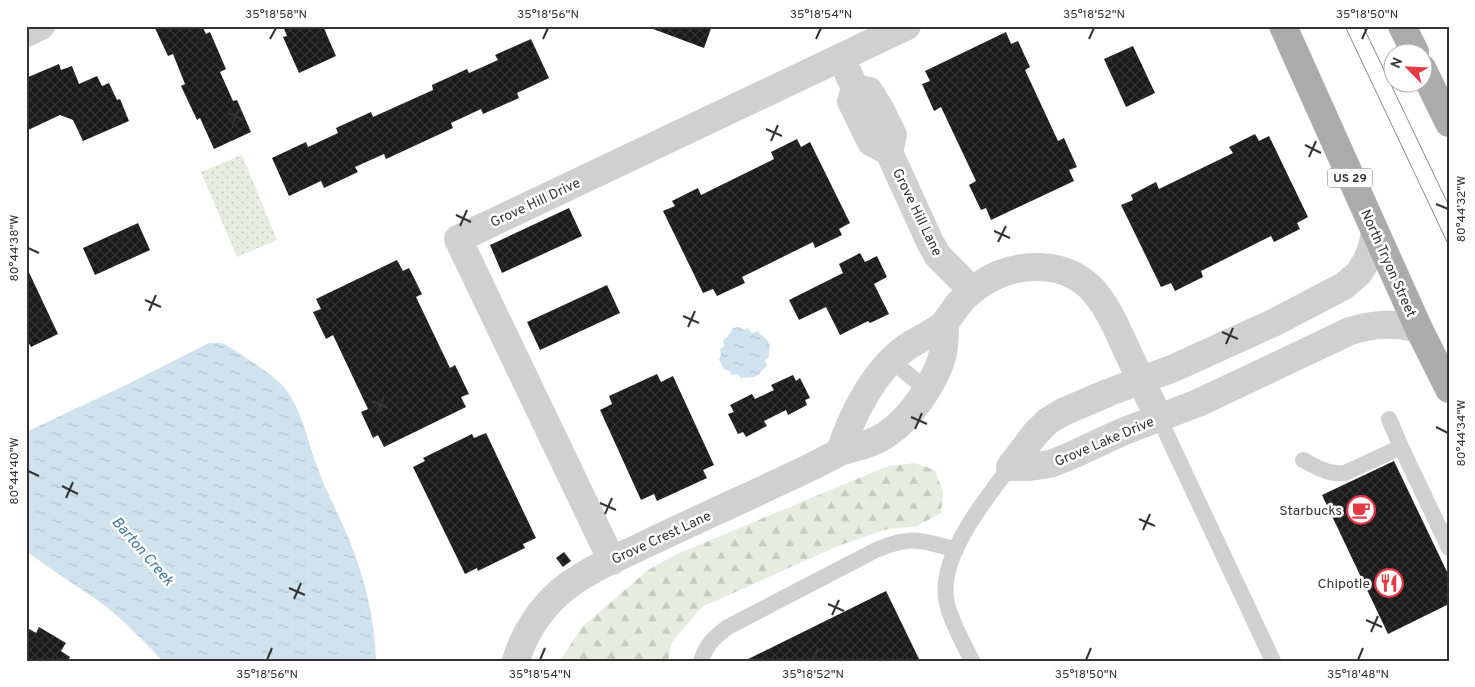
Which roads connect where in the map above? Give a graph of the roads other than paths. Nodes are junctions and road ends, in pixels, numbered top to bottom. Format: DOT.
graph roads {
  1 [pos="41,26"];
  2 [pos="907,26"];
  3 [pos="1282,26"];
  4 [pos="1402,26"];
  5 [pos="26,33"];
  6 [pos="1410,42"];
  7 [pos="841,58"];
  8 [pos="1432,88"];
  9 [pos="1449,123"];
  10 [pos="1375,232"];
  11 [pos="972,290"];
  12 [pos="945,322"];
  13 [pos="1419,328"];
  14 [pos="892,361"];
  15 [pos="1142,381"];
  16 [pos="926,389"];
  17 [pos="1449,389"];
  18 [pos="1159,418"];
  19 [pos="1389,419"];
  20 [pos="1401,447"];
  21 [pos="840,452"];
  22 [pos="1303,460"];
  23 [pos="1010,467"];
  24 [pos="1449,548"];
  25 [pos="956,550"];
  26 [pos="612,561"];
  27 [pos="516,661"];
  28 [pos="702,661"];
  29 [pos="972,661"];
  30 [pos="1273,661"];
  1 -- 5 [label="street"];
  2 -- 7 [label="street, Grove Hill Drive"];
  3 -- 10 [label="main road, North Tryon Street / US 29"];
  4 -- 6 [label="main road"];
  7 -- 11 [label="street, Grove Hill Lane"];
  7 -- 26 [label="street, Grove Hill Drive"];
  8 -- 9 [label="main road"];
  10 -- 13 [label="main road, North Tryon Street / US 29"];
  10 -- 15 [label="street"];
  11 -- 12 [label="street"];
  11 -- 15 [label="street"];
  12 -- 14 [label="street"];
  12 -- 16 [label="street, Grove Crest Lane"];
  13 -- 17 [label="main road, North Tryon Street / US 29"];
  13 -- 18 [label="street, Grove Lake Drive"];
  14 -- 16 [label="lane"];
  14 -- 21 [label="street"];
  15 -- 18 [label="street"];
  15 -- 23 [label="street"];
  16 -- 21 [label="street, Grove Crest Lane"];
  18 -- 23 [label="street, Grove Lake Drive"];
  18 -- 30 [label="lane"];
  19 -- 20 [label="lane"];
  20 -- 22 [label="lane"];
  20 -- 24 [label="lane"];
  21 -- 26 [label="street, Grove Crest Lane"];
  23 -- 25 [label="lane"];
  25 -- 28 [label="lane"];
  25 -- 29 [label="lane"];
  26 -- 27 [label="street, Grove Crest Lane"];
}
